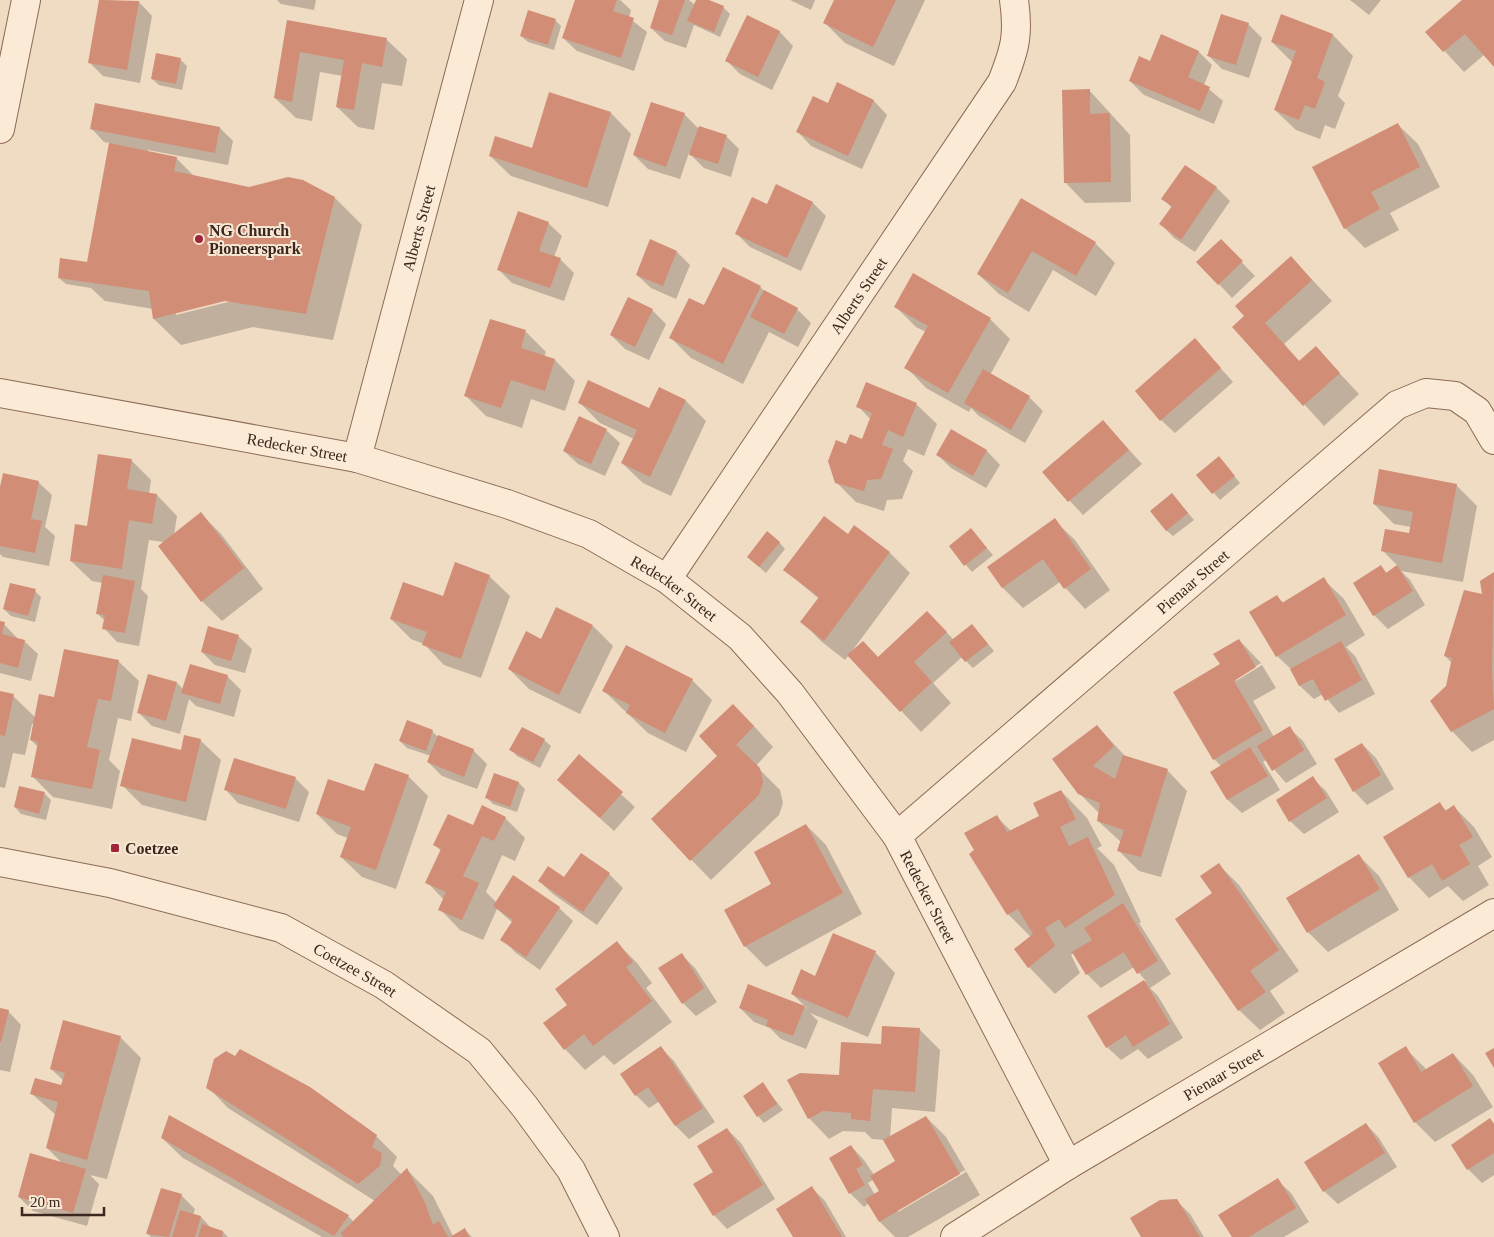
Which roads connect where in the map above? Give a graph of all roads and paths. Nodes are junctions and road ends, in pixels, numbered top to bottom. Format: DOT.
graph roads {
  1 [pos="26,0"];
  2 [pos="479,0"];
  3 [pos="1014,0"];
  4 [pos="0,129"];
  5 [pos="0,393"];
  6 [pos="1494,440"];
  7 [pos="357,458"];
  8 [pos="667,579"];
  9 [pos="897,836"];
  10 [pos="0,862"];
  11 [pos="1494,913"];
  12 [pos="1068,1165"];
  13 [pos="605,1237"];
  14 [pos="955,1237"];
  1 -- 4 [label="street"];
  2 -- 7 [label="street, Alberts Street"];
  3 -- 8 [label="street, Alberts Street"];
  5 -- 7 [label="street, Redecker Street"];
  6 -- 9 [label="street, Pienaar Street"];
  7 -- 8 [label="street, Redecker Street"];
  8 -- 9 [label="street, Redecker Street"];
  9 -- 12 [label="street, Redecker Street"];
  10 -- 13 [label="street, Coetzee Street"];
  11 -- 12 [label="street, Pienaar Street"];
  12 -- 14 [label="street, Pienaar Street"];
}
